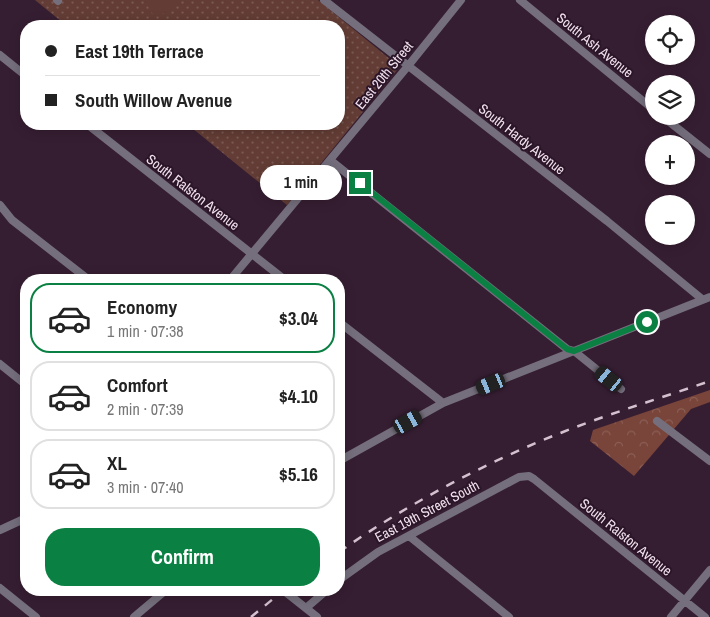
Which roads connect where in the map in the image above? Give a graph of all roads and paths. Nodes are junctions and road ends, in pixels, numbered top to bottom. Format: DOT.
graph roads {
  1 [pos="324,0"];
  2 [pos="461,0"];
  3 [pos="520,0"];
  4 [pos="0,55"];
  5 [pos="408,66"];
  6 [pos="20,71"];
  7 [pos="645,103"];
  8 [pos="673,125"];
  9 [pos="95,130"];
  10 [pos="710,154"];
  11 [pos="330,160"];
  12 [pos="0,205"];
  13 [pos="251,254"];
  14 [pos="81,274"];
  15 [pos="235,274"];
  16 [pos="277,274"];
  17 [pos="706,298"];
  18 [pos="345,327"];
  19 [pos="574,351"];
  20 [pos="0,364"];
  21 [pos="20,380"];
  22 [pos="621,389"];
  23 [pos="443,403"];
  24 [pos="657,421"];
  25 [pos="345,458"];
  26 [pos="710,460"];
  27 [pos="532,478"];
  28 [pos="20,521"];
  29 [pos="0,530"];
  30 [pos="409,536"];
  31 [pos="710,570"];
  32 [pos="345,576"];
  33 [pos="0,588"];
  34 [pos="159,596"];
  35 [pos="291,596"];
  36 [pos="320,596"];
  37 [pos="685,601"];
  38 [pos="306,608"];
  39 [pos="36,617"];
  40 [pos="134,617"];
  41 [pos="317,617"];
  42 [pos="508,617"];
  43 [pos="671,617"];
  44 [pos="705,617"];
  1 -- 5 [label="street, South Hardy Avenue"];
  2 -- 5 [label="street, East 20th Street"];
  3 -- 7 [label="street, South Ash Avenue"];
  4 -- 6 [label="street"];
  5 -- 11 [label="street, East 20th Street"];
  5 -- 17 [label="street, South Hardy Avenue"];
  8 -- 10 [label="street"];
  9 -- 13 [label="street, South Ralston Avenue"];
  11 -- 13 [label="street, East 20th Street"];
  11 -- 19 [label="street"];
  12 -- 14 [label="street"];
  13 -- 15 [label="street, East 20th Street"];
  13 -- 16 [label="street, South Ralston Avenue"];
  17 -- 19 [label="street"];
  18 -- 23 [label="street"];
  19 -- 22 [label="street"];
  19 -- 23 [label="street"];
  20 -- 21 [label="street"];
  23 -- 25 [label="street"];
  24 -- 26 [label="street"];
  27 -- 30 [label="street, East 19th Street South"];
  27 -- 37 [label="street, South Ralston Avenue"];
  28 -- 29 [label="street"];
  30 -- 32 [label="street, East 19th Street South"];
  30 -- 42 [label="street"];
  31 -- 37 [label="street"];
  33 -- 39 [label="street"];
  34 -- 40 [label="street"];
  35 -- 38 [label="street"];
  36 -- 38 [label="street"];
  37 -- 43 [label="street"];
  37 -- 44 [label="street, South Ralston Avenue"];
  38 -- 41 [label="street"];
}
